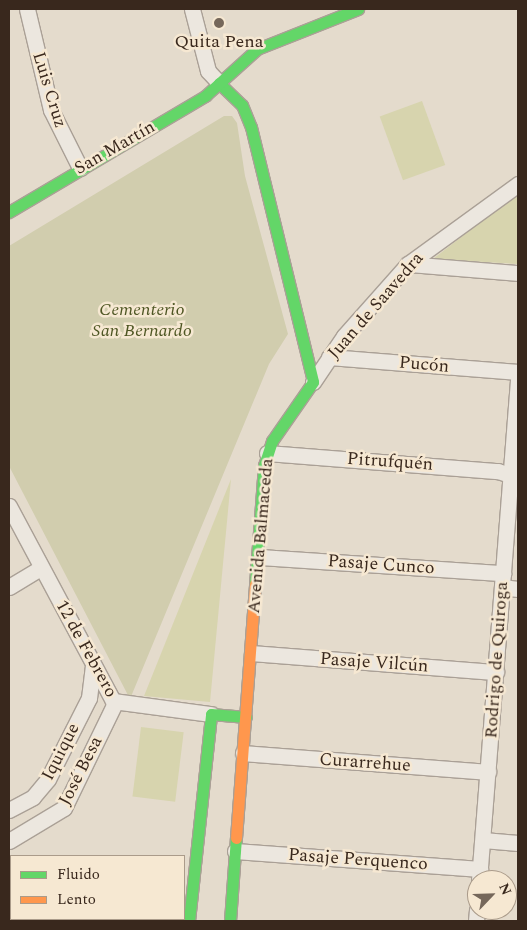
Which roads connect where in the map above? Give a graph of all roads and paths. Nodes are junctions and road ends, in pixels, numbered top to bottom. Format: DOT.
graph roads {
  1 [pos="27,9"];
  2 [pos="192,9"];
  3 [pos="358,9"];
  4 [pos="219,83"];
  5 [pos="80,168"];
  6 [pos="518,184"];
  7 [pos="9,212"];
  8 [pos="408,264"];
  9 [pos="518,273"];
  10 [pos="329,357"];
  11 [pos="518,372"];
  12 [pos="518,380"];
  13 [pos="313,382"];
  14 [pos="267,453"];
  15 [pos="514,478"];
  16 [pos="9,506"];
  17 [pos="260,557"];
  18 [pos="41,568"];
  19 [pos="503,580"];
  20 [pos="9,587"];
  21 [pos="518,589"];
  22 [pos="252,653"];
  23 [pos="93,664"];
  24 [pos="496,672"];
  25 [pos="115,703"];
  26 [pos="85,706"];
  27 [pos="211,714"];
  28 [pos="246,717"];
  29 [pos="243,753"];
  30 [pos="488,772"];
  31 [pos="9,810"];
  32 [pos="483,840"];
  33 [pos="9,841"];
  34 [pos="518,843"];
  35 [pos="235,851"];
  36 [pos="480,870"];
  37 [pos="467,873"];
  38 [pos="189,921"];
  39 [pos="230,921"];
  1 -- 5 [label="street, Luis Cruz"];
  2 -- 4 [label="street"];
  3 -- 4 [label="street, San Martín"];
  4 -- 5 [label="street, San Martín"];
  4 -- 13 [label="street"];
  5 -- 7 [label="street, San Martín"];
  6 -- 8 [label="street, Juan de Saavedra"];
  8 -- 9 [label="street"];
  8 -- 10 [label="street, Juan de Saavedra"];
  10 -- 11 [label="street, Pucón"];
  10 -- 13 [label="street, Juan de Saavedra"];
  12 -- 15 [label="street, Rodrigo de Quiroga"];
  13 -- 14 [label="street, Avenida Balmaceda"];
  14 -- 15 [label="street, Pitrufquén"];
  14 -- 17 [label="street, Avenida Balmaceda"];
  15 -- 19 [label="street, Rodrigo de Quiroga"];
  16 -- 18 [label="street, 12 de Febrero"];
  17 -- 19 [label="street, Pasaje Cunco"];
  17 -- 22 [label="street, Avenida Balmaceda"];
  18 -- 20 [label="street"];
  18 -- 23 [label="street, 12 de Febrero"];
  19 -- 21 [label="street, Pasaje Cunco"];
  19 -- 24 [label="street, Rodrigo de Quiroga"];
  22 -- 24 [label="street, Pasaje Vilcún"];
  22 -- 28 [label="street, Avenida Balmaceda"];
  23 -- 25 [label="street, 12 de Febrero"];
  23 -- 26 [label="street, Iquique"];
  24 -- 30 [label="street, Rodrigo de Quiroga"];
  25 -- 26 [label="street, Iquique"];
  25 -- 27 [label="street, 12 de Febrero"];
  25 -- 33 [label="street, José Besa"];
  26 -- 31 [label="street, Iquique"];
  27 -- 28 [label="street, 12 de Febrero"];
  27 -- 38 [label="street"];
  28 -- 29 [label="street, Avenida Balmaceda"];
  29 -- 30 [label="street, Curarrehue"];
  29 -- 35 [label="street, Avenida Balmaceda"];
  30 -- 32 [label="street, Rodrigo de Quiroga"];
  32 -- 34 [label="street"];
  32 -- 36 [label="street, Rodrigo de Quiroga"];
  35 -- 37 [label="street, Pasaje Perquenco"];
  35 -- 39 [label="street, Avenida Balmaceda"];
}
